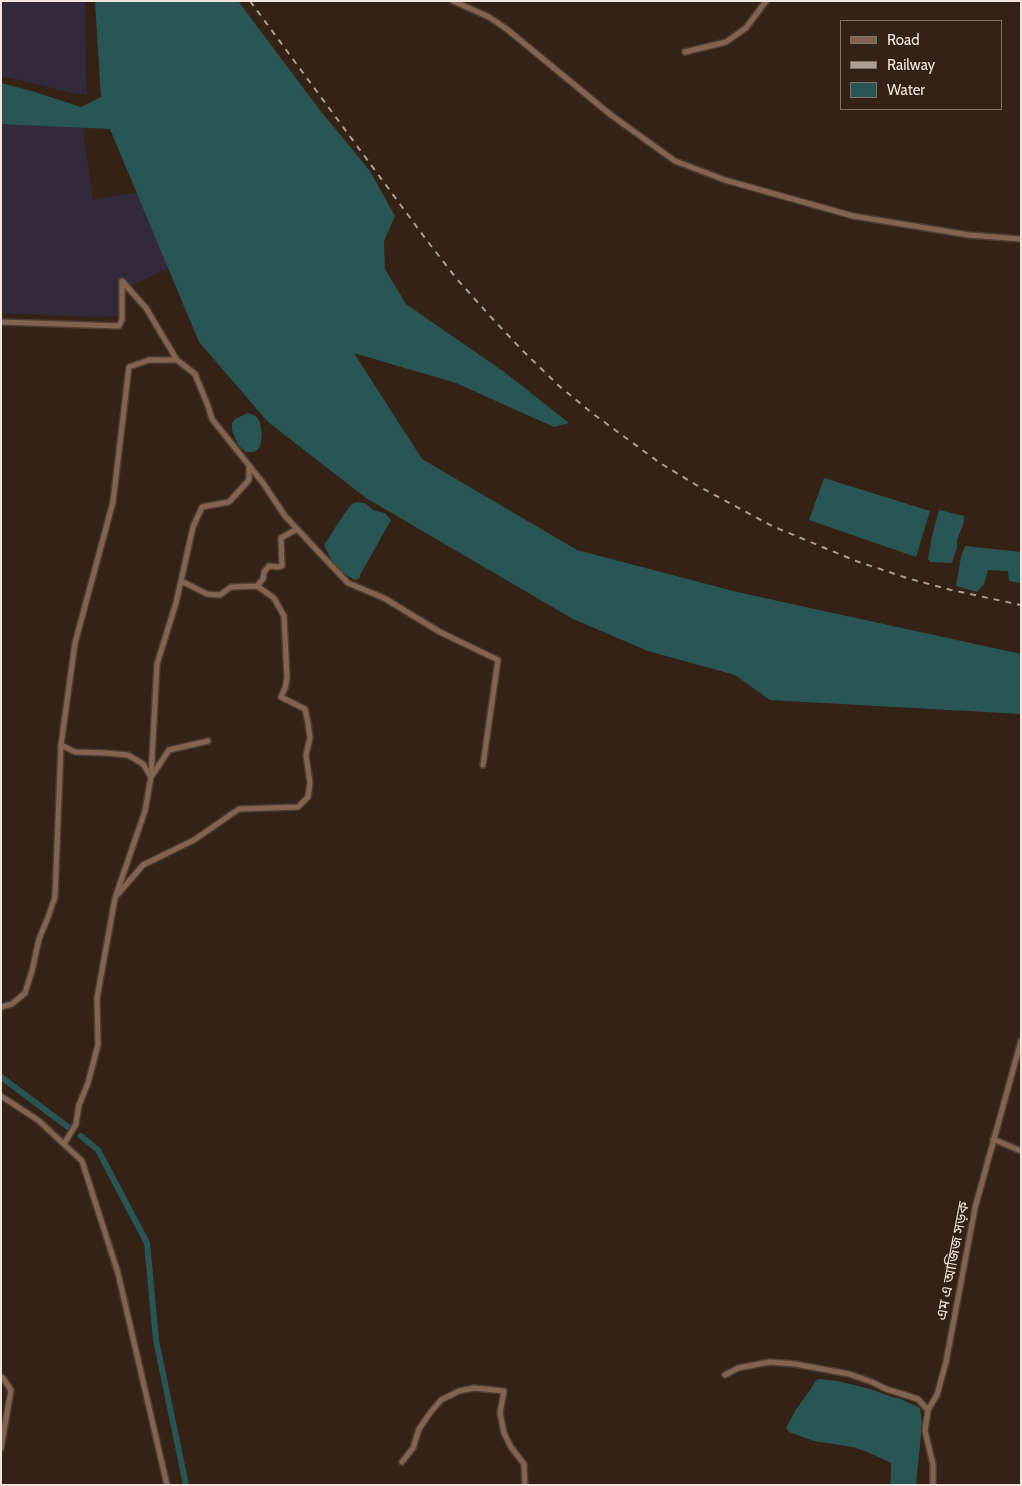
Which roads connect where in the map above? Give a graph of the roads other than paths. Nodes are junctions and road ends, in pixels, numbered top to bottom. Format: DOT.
graph roads {
  1 [pos="453,1"];
  2 [pos="766,1"];
  3 [pos="686,52"];
  4 [pos="1021,239"];
  5 [pos="1,322"];
  6 [pos="177,360"];
  7 [pos="249,467"];
  8 [pos="297,529"];
  9 [pos="181,581"];
  10 [pos="257,586"];
  11 [pos="208,741"];
  12 [pos="61,745"];
  13 [pos="483,765"];
  14 [pos="150,777"];
  15 [pos="115,898"];
  16 [pos="1,1007"];
  17 [pos="1021,1041"];
  18 [pos="1,1096"];
  19 [pos="993,1139"];
  20 [pos="64,1144"];
  21 [pos="1021,1151"];
  22 [pos="726,1375"];
  23 [pos="1,1377"];
  24 [pos="928,1410"];
  25 [pos="1,1448"];
  26 [pos="402,1462"];
  27 [pos="167,1485"];
  28 [pos="525,1485"];
  29 [pos="933,1485"];
  1 -- 4 [label="street"];
  2 -- 3 [label="street"];
  5 -- 6 [label="street"];
  6 -- 7 [label="street"];
  6 -- 12 [label="street"];
  7 -- 8 [label="street"];
  7 -- 9 [label="street"];
  8 -- 10 [label="street"];
  8 -- 13 [label="street"];
  9 -- 10 [label="street"];
  9 -- 14 [label="street"];
  10 -- 15 [label="street"];
  11 -- 14 [label="street"];
  12 -- 14 [label="street"];
  12 -- 16 [label="street"];
  14 -- 15 [label="street"];
  15 -- 20 [label="street"];
  17 -- 19 [label="street, এম এ আজিজ সড়ক"];
  18 -- 20 [label="street"];
  19 -- 21 [label="street"];
  19 -- 24 [label="street, এম এ আজিজ সড়ক"];
  20 -- 27 [label="street"];
  22 -- 24 [label="street"];
  23 -- 25 [label="street"];
  24 -- 29 [label="street, এম এ আজিজ সড়ক"];
  26 -- 28 [label="street"];
}
